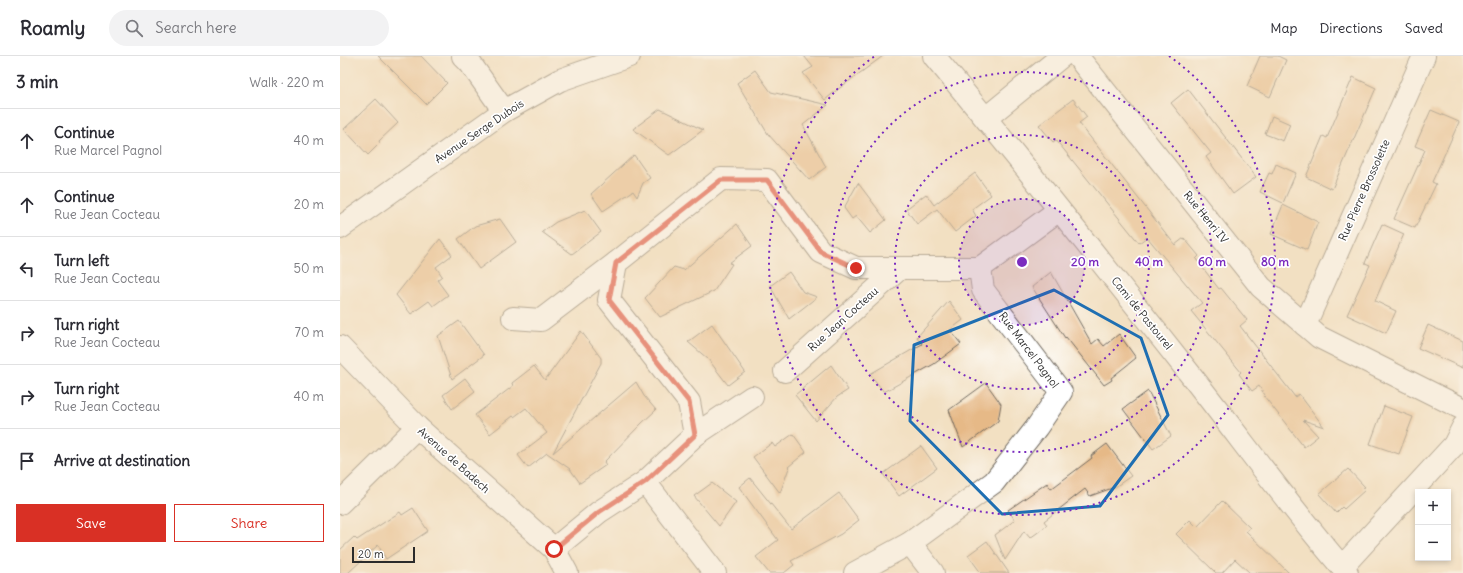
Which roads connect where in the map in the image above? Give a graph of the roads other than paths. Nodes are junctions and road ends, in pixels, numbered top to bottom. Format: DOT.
graph roads {
  1 [pos="463,56"];
  2 [pos="629,56"];
  3 [pos="934,56"];
  4 [pos="1062,56"];
  5 [pos="1077,56"];
  6 [pos="1424,56"];
  7 [pos="504,111"];
  8 [pos="986,118"];
  9 [pos="1059,210"];
  10 [pos="340,228"];
  11 [pos="616,263"];
  12 [pos="900,268"];
  13 [pos="980,268"];
  14 [pos="513,318"];
  15 [pos="1305,325"];
  16 [pos="340,347"];
  17 [pos="786,371"];
  18 [pos="752,397"];
  19 [pos="1463,409"];
  20 [pos="1463,426"];
  21 [pos="417,427"];
  22 [pos="695,435"];
  23 [pos="645,482"];
  24 [pos="340,503"];
  25 [pos="910,542"];
  26 [pos="554,549"];
  27 [pos="1344,570"];
  28 [pos="567,573"];
  29 [pos="715,573"];
  30 [pos="854,573"];
  31 [pos="933,573"];
  1 -- 7 [label="street"];
  2 -- 7 [label="street, Avenue Serge Dubois"];
  3 -- 8 [label="street, Cami de Pastourel"];
  4 -- 8 [label="street"];
  5 -- 15 [label="street, Rue Henri IV"];
  6 -- 15 [label="street, Rue Pierre Brossolette"];
  7 -- 10 [label="street, Avenue Serge Dubois"];
  8 -- 9 [label="street, Cami de Pastourel"];
  9 -- 13 [label="street"];
  9 -- 27 [label="street, Cami de Pastourel"];
  11 -- 12 [label="street, Rue Jean Cocteau"];
  11 -- 14 [label="street, Rue Jean Cocteau"];
  11 -- 22 [label="street"];
  12 -- 13 [label="street, Rue Jean Cocteau"];
  12 -- 17 [label="street, Rue Jean Cocteau"];
  13 -- 25 [label="street, Rue Marcel Pagnol"];
  15 -- 19 [label="street, Rue Henri IV"];
  16 -- 21 [label="street, Avenue de Badech"];
  18 -- 22 [label="street"];
  20 -- 27 [label="street"];
  21 -- 24 [label="street"];
  21 -- 26 [label="street, Avenue de Badech"];
  22 -- 23 [label="street"];
  23 -- 26 [label="street"];
  23 -- 29 [label="street"];
  25 -- 30 [label="street, Rue Marcel Pagnol"];
  25 -- 31 [label="street"];
  26 -- 28 [label="street, Avenue de Badech"];
}
